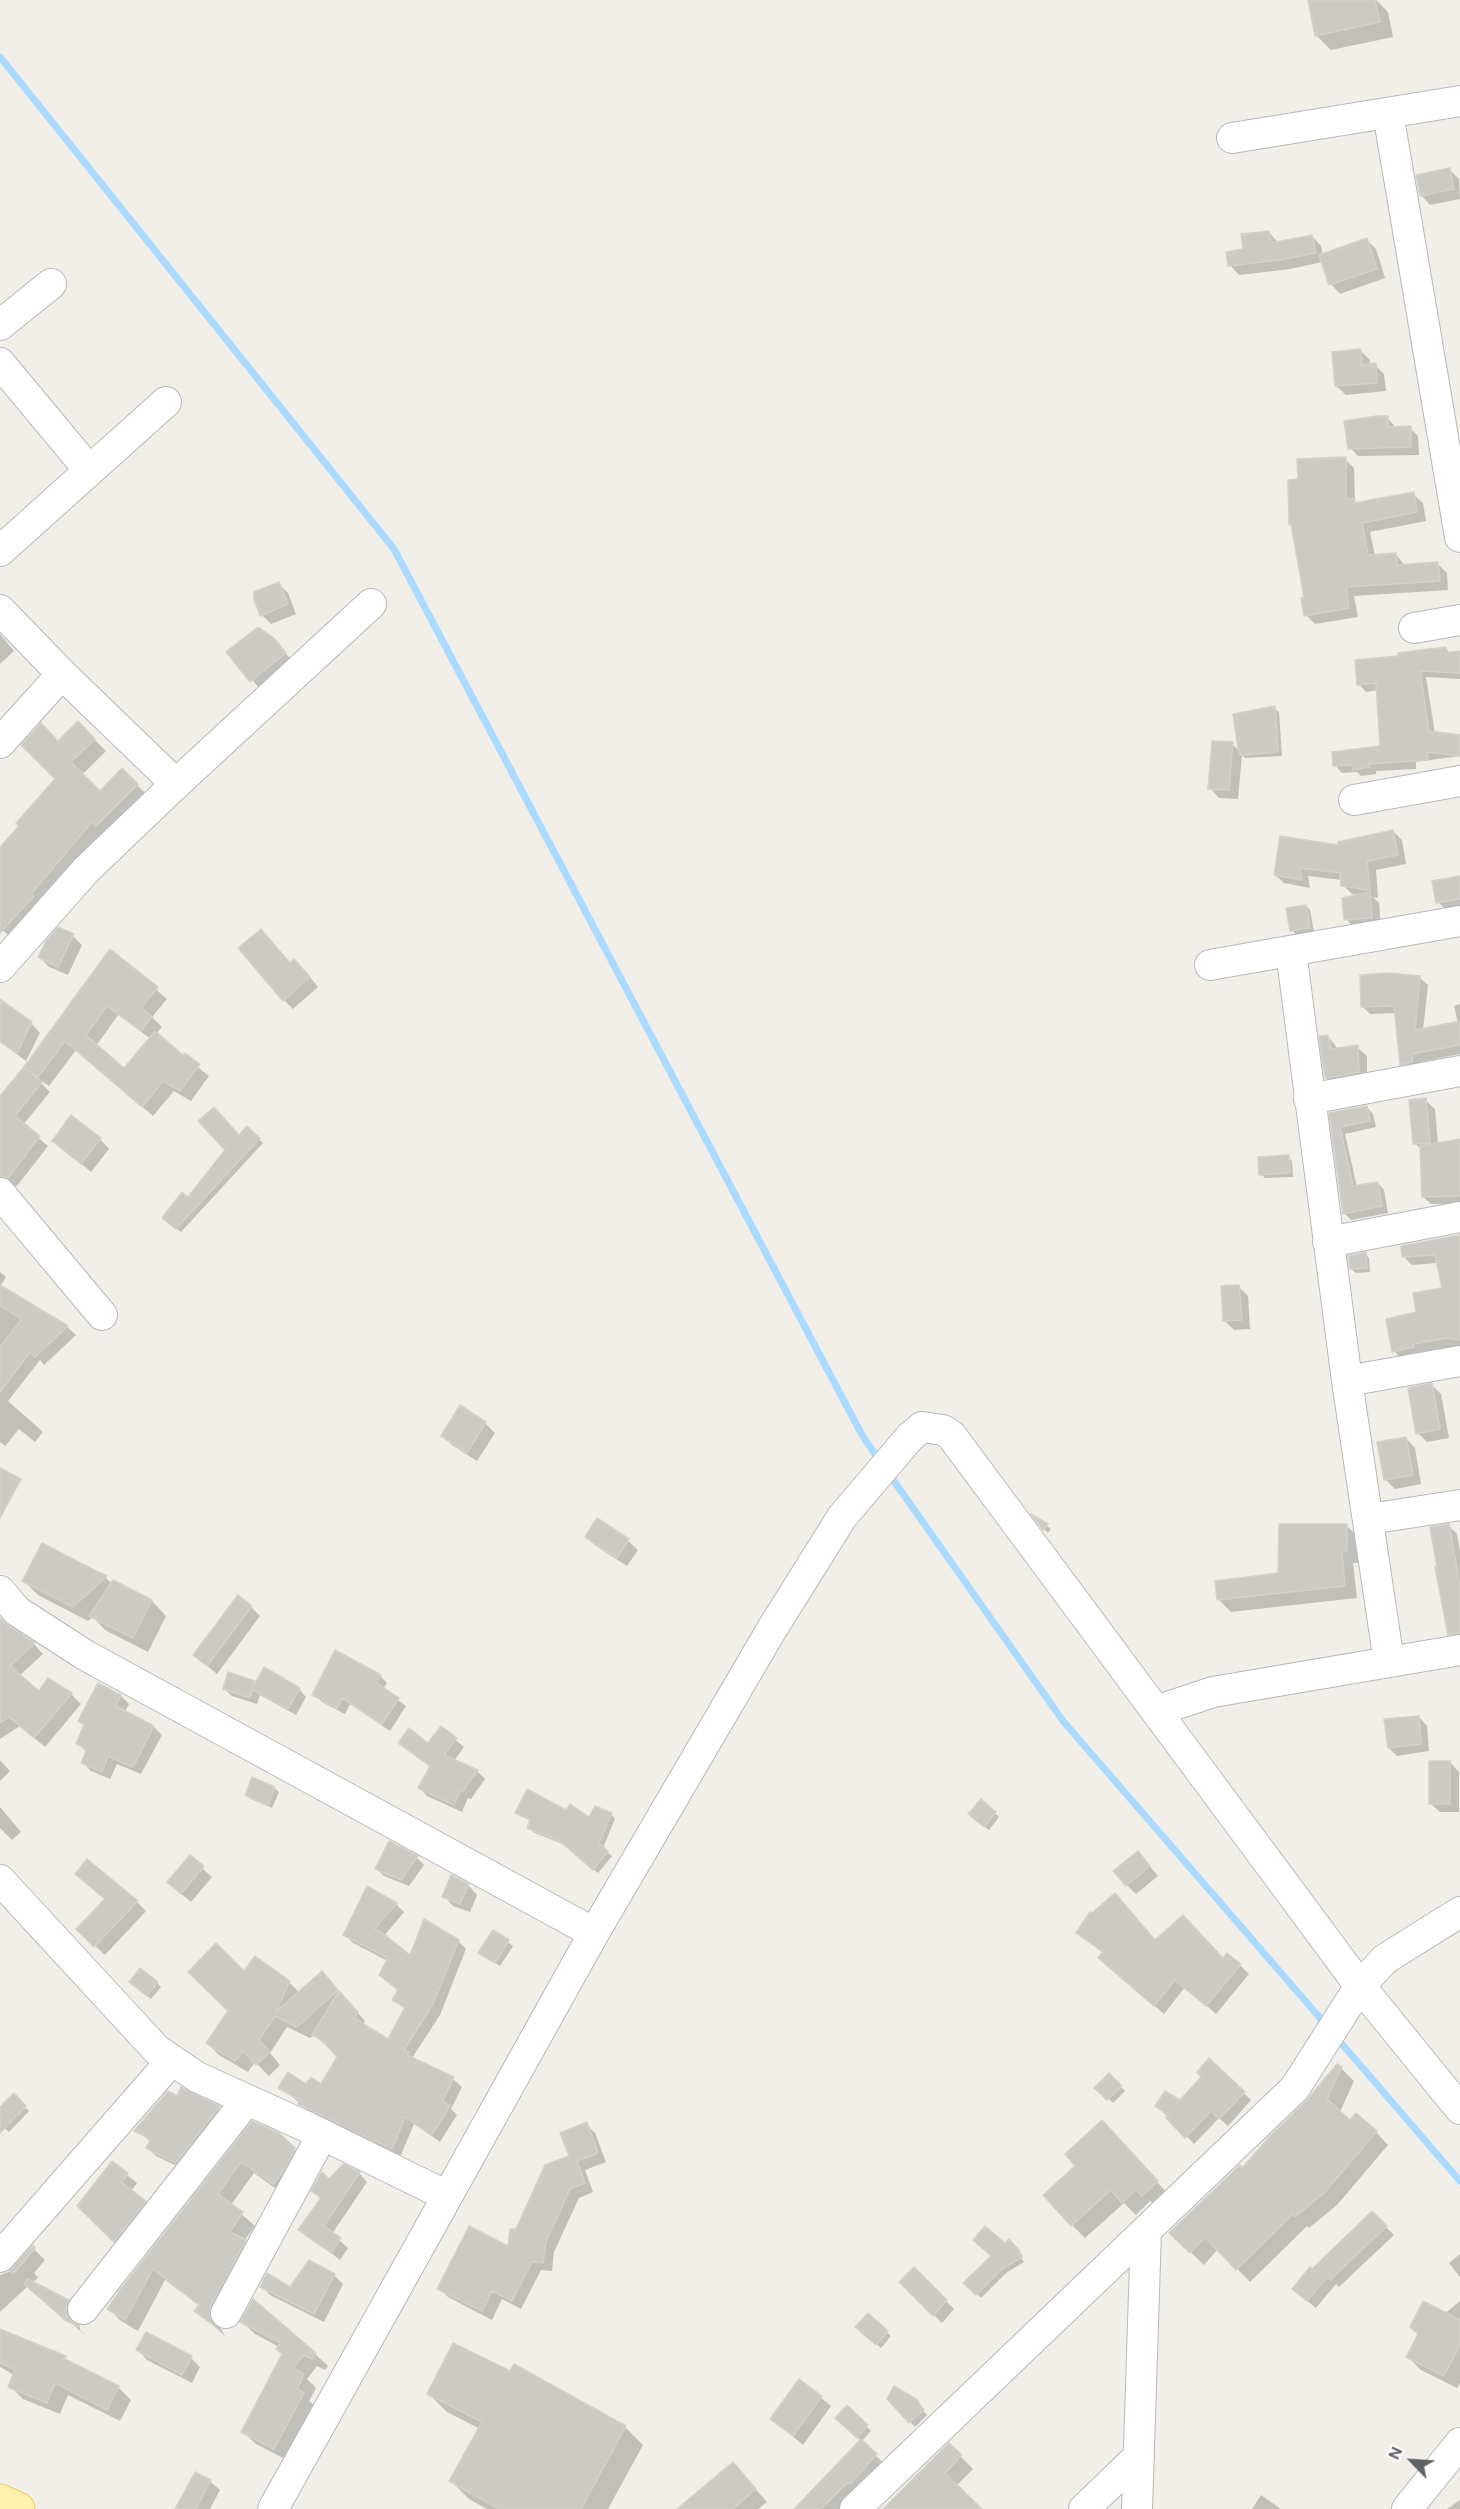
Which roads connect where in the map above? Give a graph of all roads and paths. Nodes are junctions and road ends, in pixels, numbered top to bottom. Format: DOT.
graph roads {
  1 [pos="1460,101"];
  2 [pos="1388,112"];
  3 [pos="1232,138"];
  4 [pos="51,284"];
  5 [pos="0,325"];
  6 [pos="0,363"];
  7 [pos="166,402"];
  8 [pos="88,470"];
  9 [pos="1460,537"];
  10 [pos="0,551"];
  11 [pos="371,604"];
  12 [pos="0,610"];
  13 [pos="1460,620"];
  14 [pos="1414,628"];
  15 [pos="62,675"];
  16 [pos="0,743"];
  17 [pos="1460,781"];
  18 [pos="176,784"];
  19 [pos="1354,801"];
  20 [pos="1460,921"];
  21 [pos="1291,951"];
  22 [pos="1,963"];
  23 [pos="1210,965"];
  24 [pos="1460,1071"];
  25 [pos="1309,1099"];
  26 [pos="0,1193"];
  27 [pos="1460,1217"];
  28 [pos="1328,1242"];
  29 [pos="102,1315"];
  30 [pos="1460,1362"];
  31 [pos="1347,1381"];
  32 [pos="1460,1505"];
  33 [pos="1369,1519"];
  34 [pos="0,1591"];
  35 [pos="1460,1650"];
  36 [pos="1389,1662"];
  37 [pos="1156,1712"];
  38 [pos="0,1880"];
  39 [pos="1460,1912"];
  40 [pos="594,1933"];
  41 [pos="1360,1986"];
  42 [pos="172,2060"];
  43 [pos="247,2100"];
  44 [pos="1460,2109"];
  45 [pos="322,2134"];
  46 [pos="447,2196"];
  47 [pos="1146,2231"];
  48 [pos="0,2258"];
  49 [pos="83,2309"];
  50 [pos="226,2313"];
  51 [pos="1460,2443"];
  52 [pos="1139,2456"];
  53 [pos="0,2500"];
  54 [pos="18,2509"];
  55 [pos="273,2509"];
  56 [pos="855,2509"];
  57 [pos="1084,2509"];
  58 [pos="1137,2509"];
  59 [pos="1407,2509"];
  1 -- 2 [label="street"];
  2 -- 3 [label="street"];
  2 -- 9 [label="street"];
  4 -- 5 [label="street"];
  6 -- 8 [label="street"];
  7 -- 8 [label="street"];
  8 -- 10 [label="street"];
  11 -- 18 [label="street"];
  12 -- 15 [label="street"];
  13 -- 14 [label="street"];
  15 -- 16 [label="street"];
  15 -- 18 [label="street"];
  17 -- 19 [label="street"];
  18 -- 22 [label="street"];
  20 -- 21 [label="street"];
  21 -- 23 [label="street"];
  21 -- 25 [label="street"];
  24 -- 25 [label="street"];
  25 -- 28 [label="street"];
  26 -- 29 [label="street"];
  27 -- 28 [label="street"];
  28 -- 31 [label="street"];
  30 -- 31 [label="street"];
  31 -- 33 [label="street"];
  32 -- 33 [label="street"];
  33 -- 36 [label="street"];
  34 -- 40 [label="street"];
  35 -- 36 [label="street"];
  36 -- 37 [label="street"];
  37 -- 40 [label="street"];
  37 -- 41 [label="street"];
  38 -- 42 [label="street"];
  39 -- 41 [label="street"];
  40 -- 46 [label="street"];
  41 -- 44 [label="street"];
  41 -- 47 [label="street"];
  42 -- 43 [label="street"];
  42 -- 48 [label="street"];
  43 -- 45 [label="street"];
  43 -- 49 [label="street"];
  45 -- 46 [label="street"];
  45 -- 50 [label="street"];
  46 -- 55 [label="street"];
  47 -- 52 [label="street"];
  47 -- 56 [label="street"];
  51 -- 59 [label="street"];
  52 -- 57 [label="street"];
  52 -- 58 [label="street"];
  53 -- 54 [label="main road"];
}
